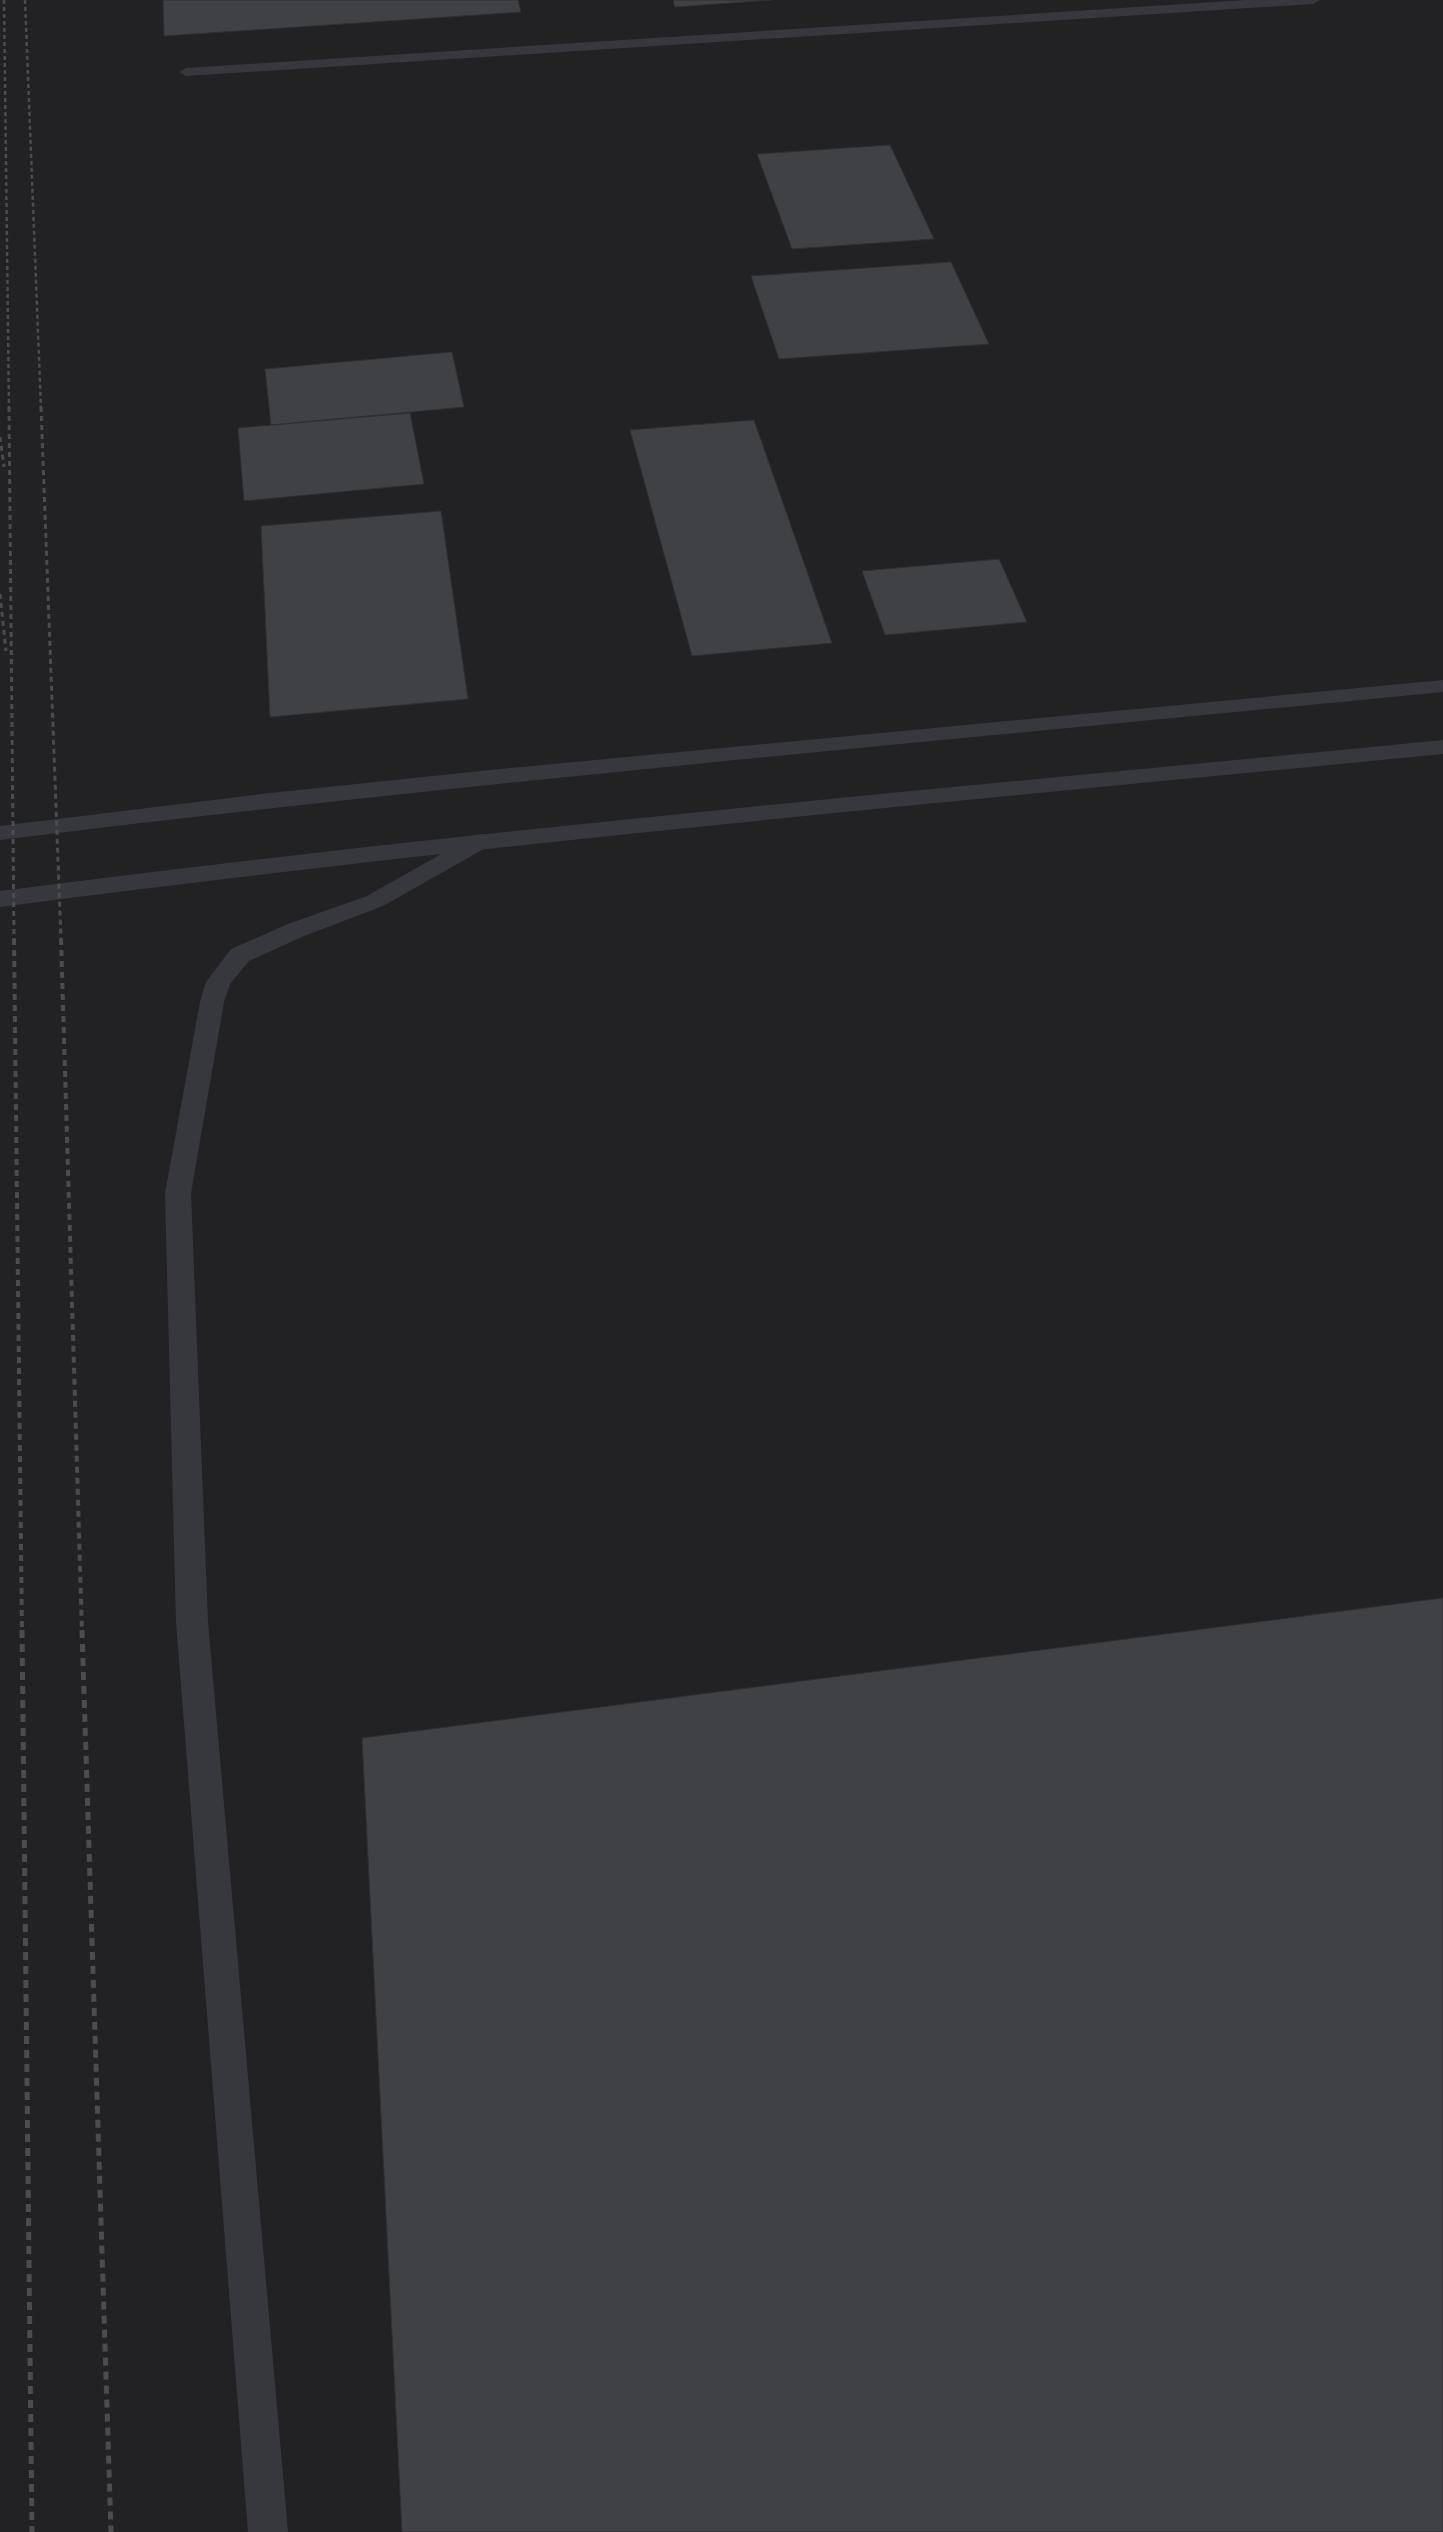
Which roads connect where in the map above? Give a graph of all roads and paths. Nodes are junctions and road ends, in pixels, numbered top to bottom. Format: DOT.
graph roads {
  1 [pos="1313,0"];
  2 [pos="186,72"];
  3 [pos="1443,686"];
  4 [pos="1443,747"];
  5 [pos="0,833"];
  6 [pos="481,841"];
  7 [pos="0,900"];
  8 [pos="268,2532"];
  1 -- 2 [label="street"];
  3 -- 5 [label="street"];
  4 -- 6 [label="street"];
  6 -- 7 [label="street"];
  6 -- 8 [label="street"];
}
